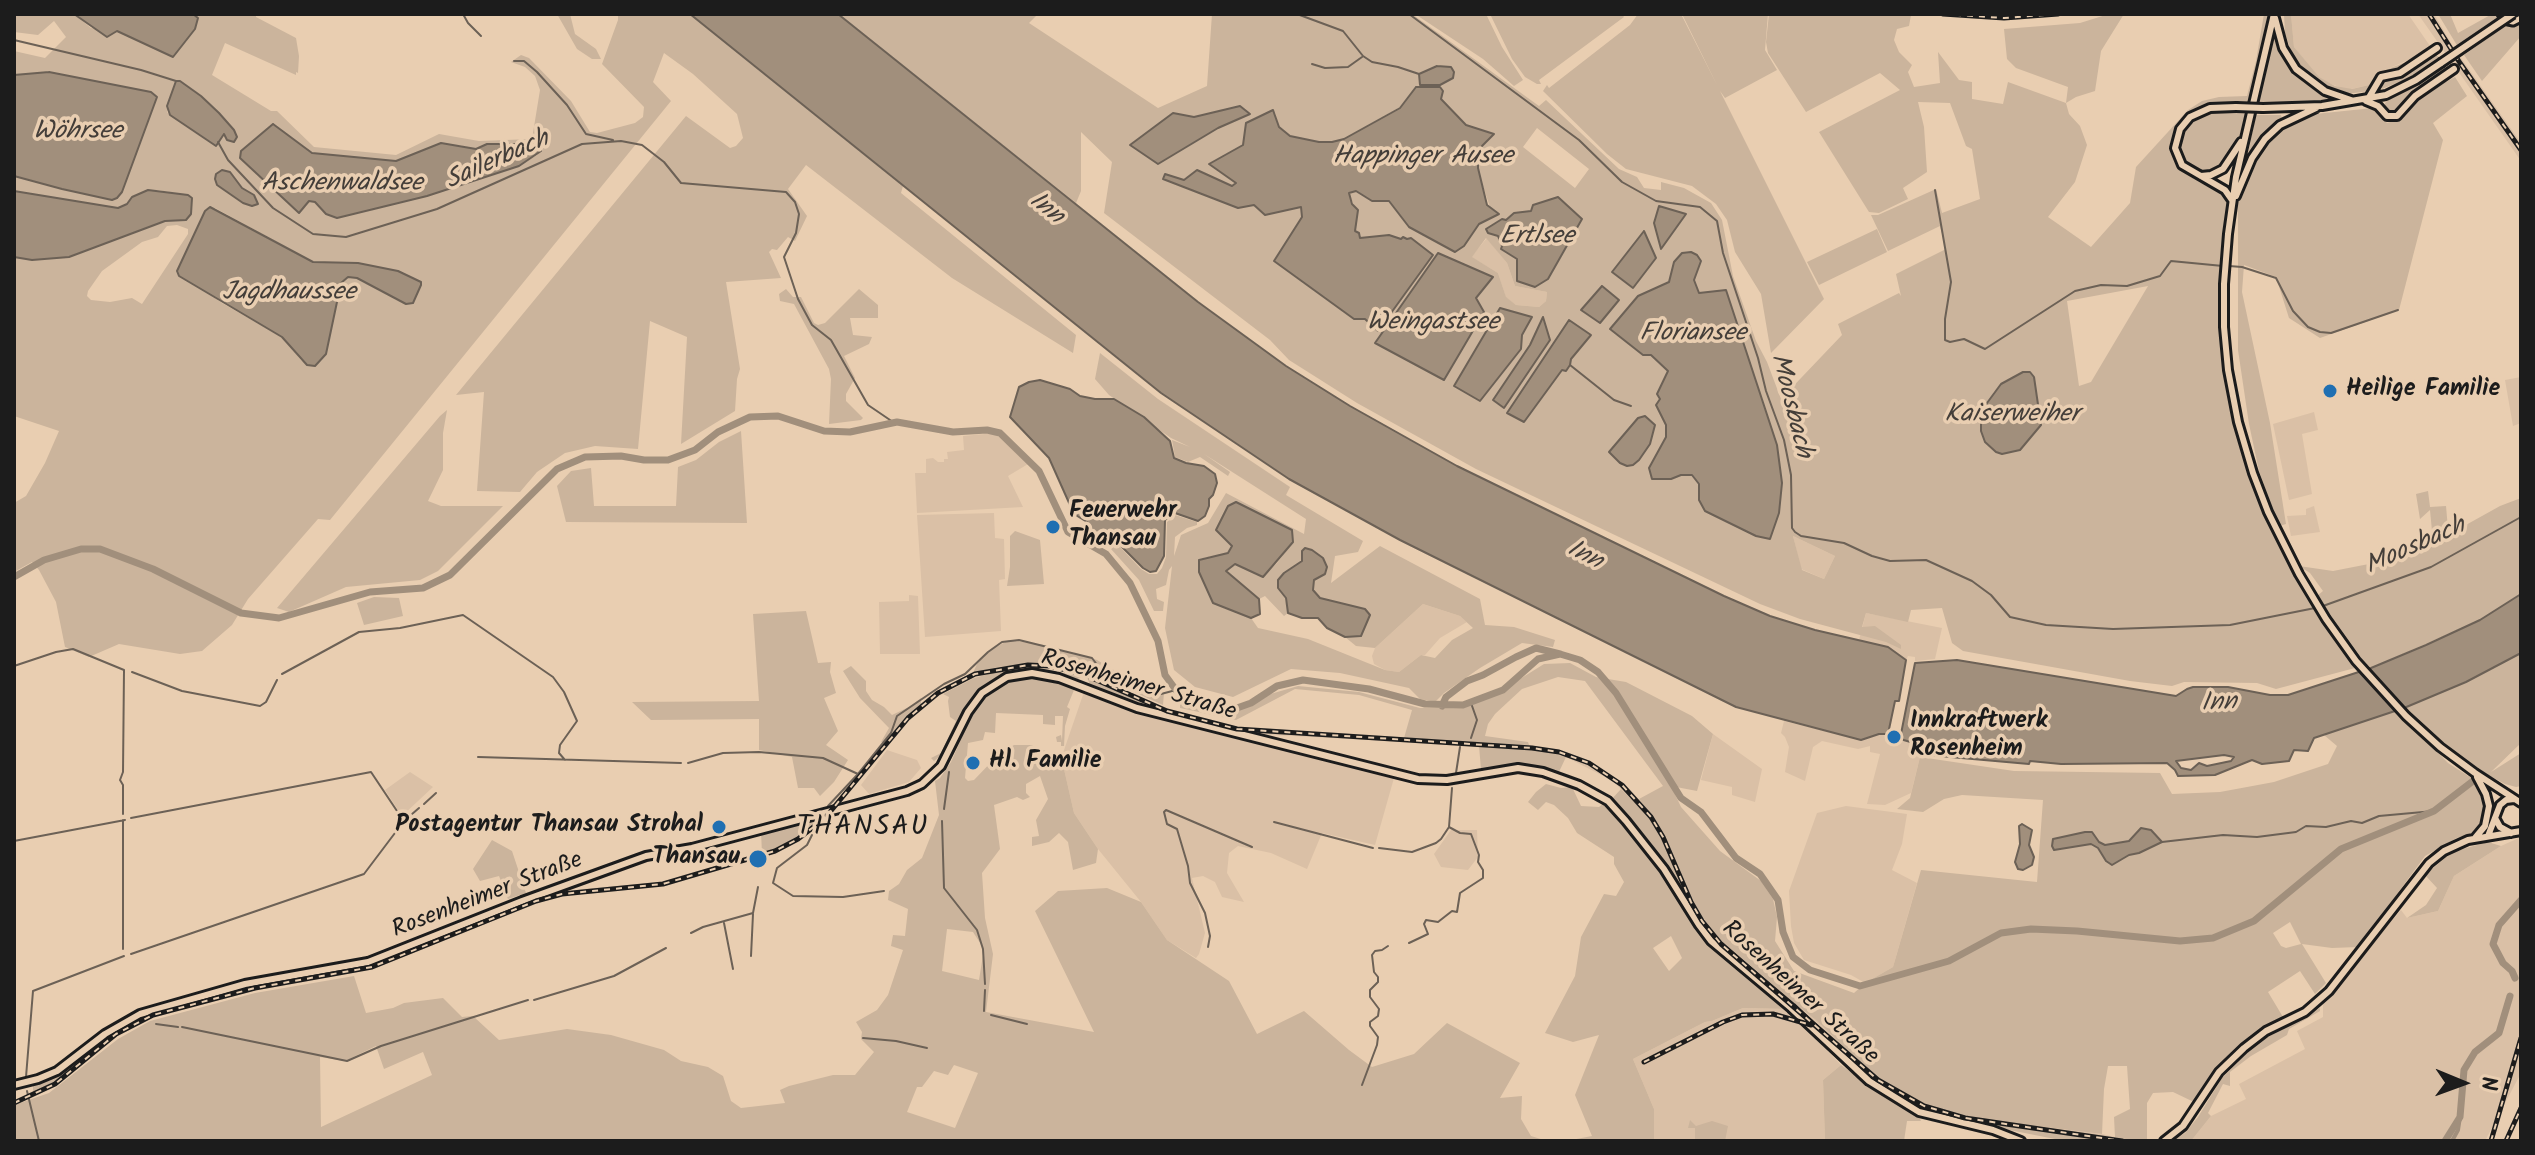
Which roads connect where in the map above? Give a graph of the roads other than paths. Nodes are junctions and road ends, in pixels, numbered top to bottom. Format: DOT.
graph roads {
  1 [pos="2274,14"];
  2 [pos="2501,14"];
  3 [pos="2513,14"];
  4 [pos="2521,18"];
  5 [pos="2437,48"];
  6 [pos="2454,69"];
  7 [pos="2375,85"];
  8 [pos="2386,95"];
  9 [pos="2362,100"];
  10 [pos="2322,106"];
  11 [pos="2381,109"];
  12 [pos="2245,135"];
  13 [pos="2199,176"];
  14 [pos="2232,200"];
  15 [pos="2231,210"];
  16 [pos="2475,773"];
  17 [pos="2490,784"];
  18 [pos="2521,793"];
  19 [pos="2517,801"];
  20 [pos="2495,818"];
  21 [pos="2485,826"];
  22 [pos="2521,831"];
  23 [pos="2511,833"];
  24 [pos="2487,836"];
  25 [pos="2475,838"];
  26 [pos="14,1085"];
  27 [pos="2021,1141"];
  28 [pos="2164,1141"];
  1 -- 9 [label="main road"];
  1 -- 12 [label="main road"];
  2 -- 4 [label="street"];
  3 -- 8 [label="main road, bridge"];
  5 -- 7 [label="main road"];
  6 -- 11 [label="main road"];
  7 -- 8 [label="main road"];
  7 -- 9 [label="main road"];
  8 -- 9 [label="main road"];
  8 -- 11 [label="main road"];
  9 -- 10 [label="main road"];
  9 -- 11 [label="main road"];
  10 -- 13 [label="main road, bridge"];
  10 -- 15 [label="main road"];
  12 -- 13 [label="main road"];
  12 -- 14 [label="main road"];
  13 -- 14 [label="main road"];
  14 -- 15 [label="main road"];
  15 -- 16 [label="main road"];
  16 -- 17 [label="main road"];
  16 -- 21 [label="main road"];
  17 -- 18 [label="main road"];
  17 -- 19 [label="main road"];
  19 -- 20 [label="main road"];
  20 -- 23 [label="main road"];
  20 -- 24 [label="main road"];
  21 -- 24 [label="main road"];
  21 -- 25 [label="main road"];
  22 -- 23 [label="main road"];
  23 -- 24 [label="main road"];
  24 -- 25 [label="main road"];
  25 -- 28 [label="main road"];
  26 -- 27 [label="main road, Rosenheimer Straße"];
}
